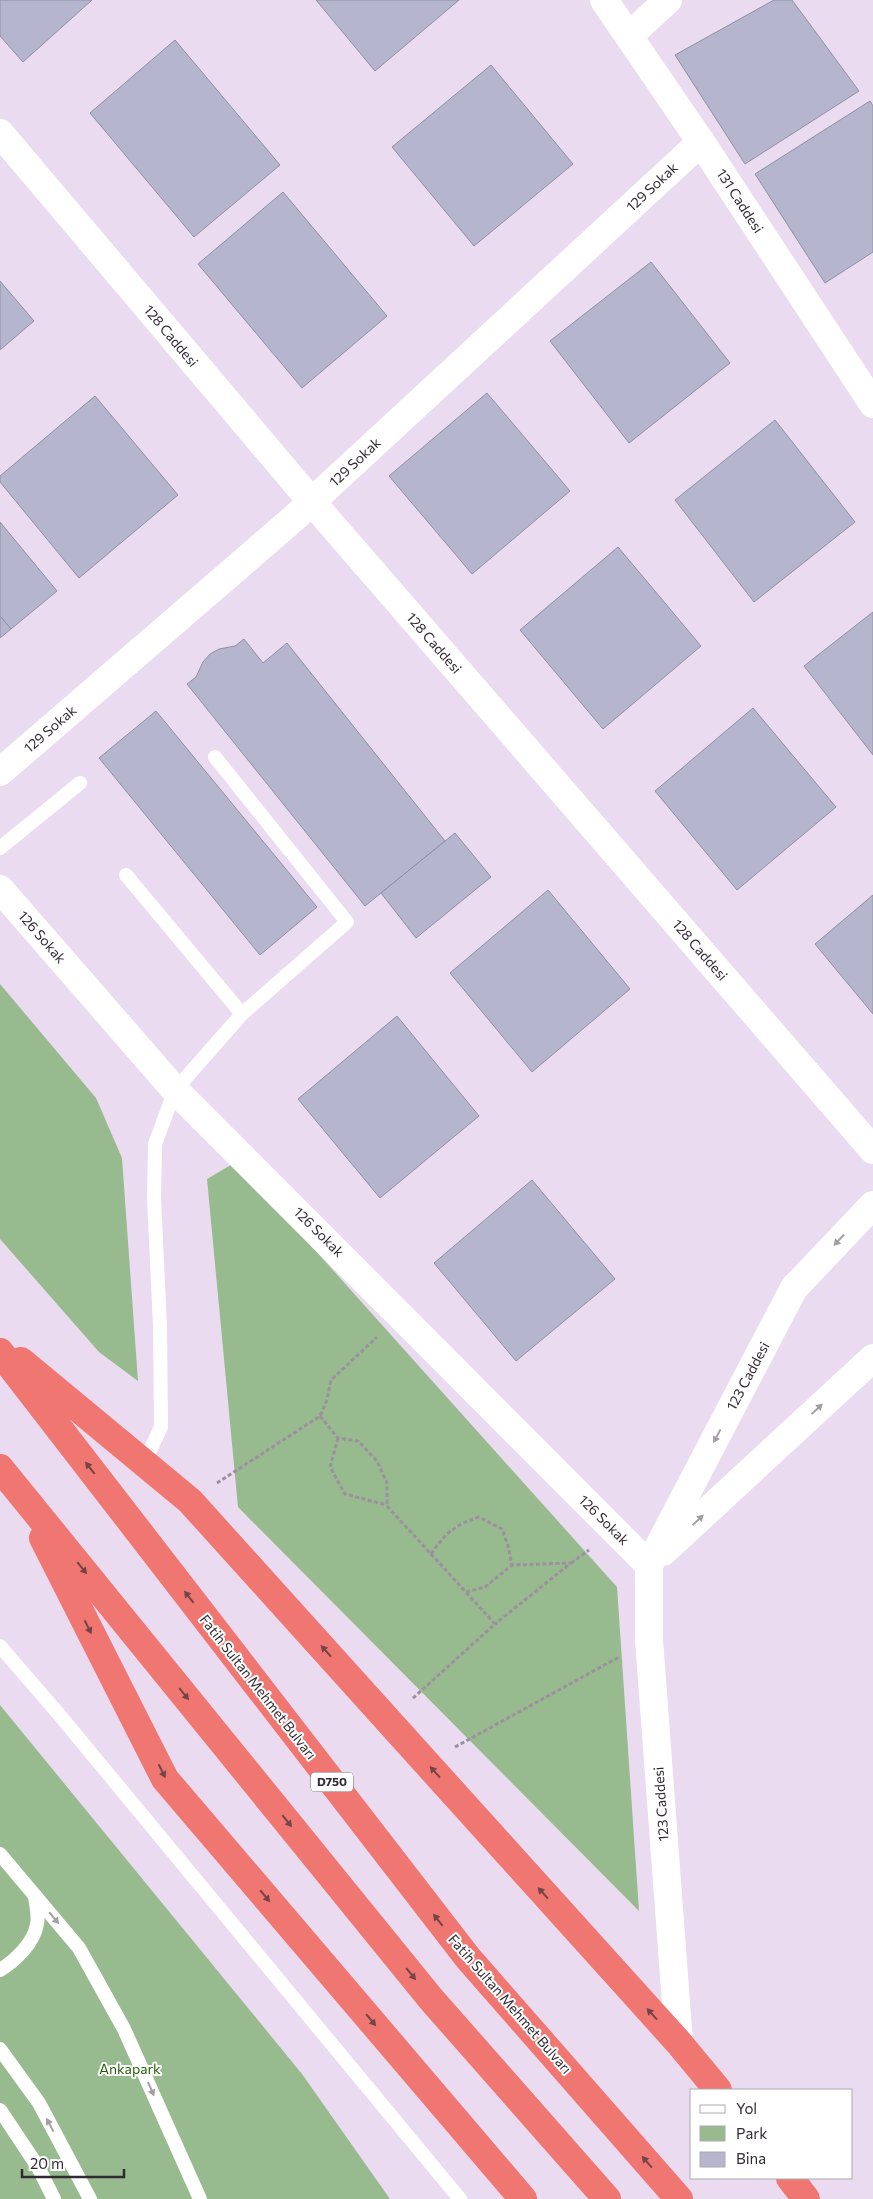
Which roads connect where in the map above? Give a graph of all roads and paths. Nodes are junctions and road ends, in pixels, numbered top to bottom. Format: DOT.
graph roads {
  1 [pos="604,0"];
  2 [pos="668,0"];
  3 [pos="630,35"];
  4 [pos="0,133"];
  5 [pos="700,142"];
  6 [pos="871,399"];
  7 [pos="312,502"];
  8 [pos="215,757"];
  9 [pos="0,772"];
  10 [pos="80,783"];
  11 [pos="0,848"];
  12 [pos="126,875"];
  13 [pos="0,889"];
  14 [pos="242,1014"];
  15 [pos="175,1090"];
  16 [pos="873,1150"];
  17 [pos="873,1205"];
  18 [pos="401,1315"];
  19 [pos="0,1344"];
  20 [pos="0,1352"];
  21 [pos="873,1358"];
  22 [pos="320,1416"];
  23 [pos="338,1438"];
  24 [pos="144,1463"];
  25 [pos="0,1468"];
  26 [pos="18,1490"];
  27 [pos="190,1501"];
  28 [pos="387,1506"];
  29 [pos="431,1554"];
  30 [pos="512,1565"];
  31 [pos="649,1565"];
  32 [pos="466,1592"];
  33 [pos="495,1624"];
  34 [pos="649,1640"];
  35 [pos="0,1646"];
  36 [pos="388,1720"];
  37 [pos="426,1763"];
  38 [pos="0,1854"];
  39 [pos="36,1896"];
  40 [pos="0,1970"];
  41 [pos="678,2043"];
  42 [pos="0,2049"];
  43 [pos="717,2089"];
  44 [pos="0,2110"];
  45 [pos="791,2179"];
  46 [pos="54,2199"];
  47 [pos="90,2199"];
  48 [pos="200,2199"];
  49 [pos="460,2199"];
  50 [pos="523,2199"];
  51 [pos="606,2199"];
  52 [pos="679,2199"];
  53 [pos="806,2199"];
  1 -- 3 [label="street, 131 Caddesi"];
  2 -- 3 [label="street"];
  3 -- 5 [label="street, 131 Caddesi"];
  4 -- 7 [label="street, 128 Caddesi"];
  5 -- 6 [label="street, 131 Caddesi"];
  5 -- 7 [label="street, 129 Sokak"];
  7 -- 9 [label="street, 129 Sokak"];
  7 -- 16 [label="street, 128 Caddesi"];
  8 -- 14 [label="lane"];
  10 -- 11 [label="lane"];
  12 -- 14 [label="lane"];
  13 -- 15 [label="street, 126 Sokak"];
  14 -- 15 [label="lane"];
  15 -- 18 [label="street, 126 Sokak"];
  15 -- 24 [label="lane"];
  17 -- 31 [label="street, 123 Caddesi, one-way"];
  18 -- 22 [label="path"];
  18 -- 31 [label="street, 126 Sokak"];
  19 -- 24 [label="highway"];
  52 -- 20 [label="highway, Fatih Sultan Mehmet Bulvarı / D750, one-way"];
  31 -- 21 [label="street, one-way"];
  22 -- 23 [label="path"];
  22 -- 27 [label="path"];
  23 -- 28 [label="path"];
  23 -- 28 [label="path"];
  24 -- 27 [label="highway"];
  25 -- 26 [label="highway"];
  26 -- 50 [label="highway, one-way"];
  26 -- 51 [label="highway, one-way"];
  36 -- 27 [label="highway, one-way"];
  28 -- 29 [label="path"];
  29 -- 30 [label="path"];
  29 -- 32 [label="path"];
  30 -- 32 [label="path"];
  30 -- 33 [label="path"];
  31 -- 34 [label="street, 123 Caddesi"];
  32 -- 33 [label="path"];
  33 -- 36 [label="path"];
  34 -- 37 [label="path"];
  34 -- 41 [label="street, 123 Caddesi"];
  35 -- 49 [label="lane"];
  36 -- 37 [label="highway"];
  41 -- 37 [label="highway, one-way"];
  38 -- 39 [label="lane"];
  39 -- 40 [label="lane"];
  39 -- 48 [label="lane, one-way"];
  41 -- 43 [label="highway"];
  47 -- 42 [label="lane, one-way"];
  44 -- 46 [label="lane"];
  45 -- 53 [label="highway"];
}
